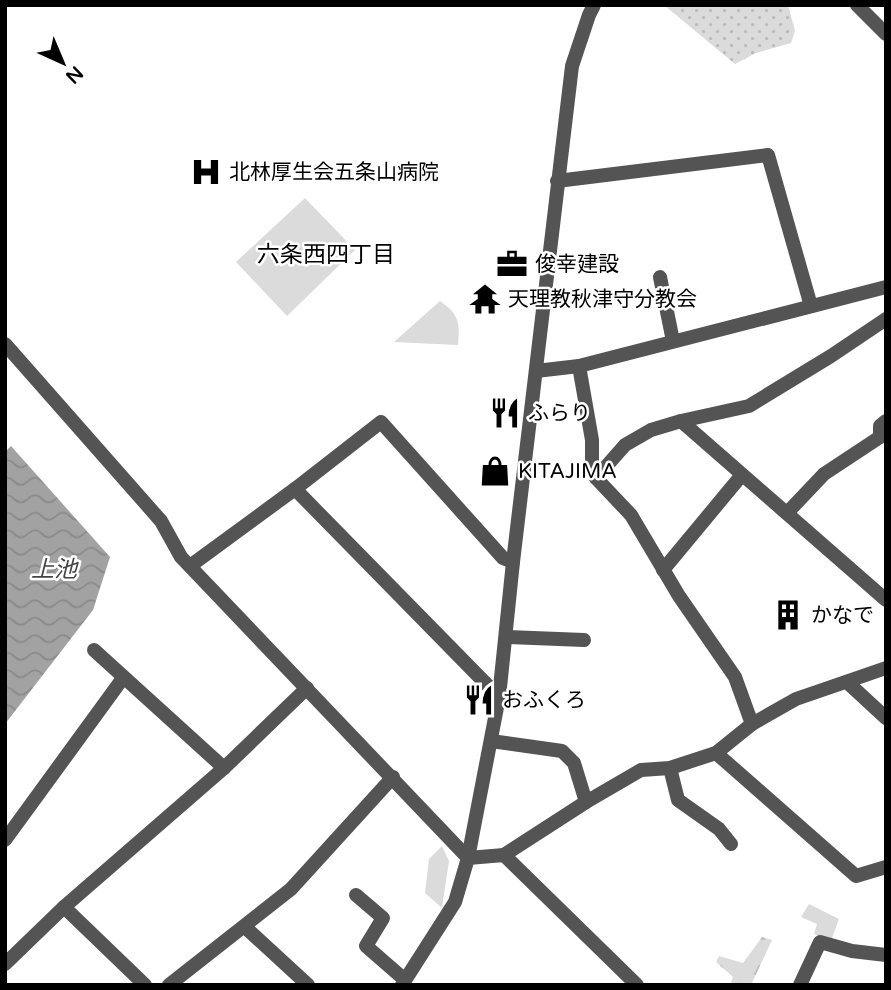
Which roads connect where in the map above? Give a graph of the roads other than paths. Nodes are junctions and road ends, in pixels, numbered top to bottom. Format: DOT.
graph roads {
  1 [pos="857,5"];
  2 [pos="589,8"];
  3 [pos="886,34"];
  4 [pos="557,181"];
  5 [pos="660,277"];
  6 [pos="886,287"];
  7 [pos="811,306"];
  8 [pos="886,319"];
  9 [pos="673,341"];
  10 [pos="5,345"];
  11 [pos="579,366"];
  12 [pos="536,371"];
  13 [pos="681,421"];
  14 [pos="886,421"];
  15 [pos="883,440"];
  16 [pos="741,476"];
  17 [pos="596,478"];
  18 [pos="295,489"];
  19 [pos="787,513"];
  20 [pos="513,562"];
  21 [pos="190,566"];
  22 [pos="663,570"];
  23 [pos="886,600"];
  24 [pos="507,637"];
  25 [pos="584,640"];
  26 [pos="94,650"];
  27 [pos="886,668"];
  28 [pos="123,678"];
  29 [pos="846,682"];
  30 [pos="307,688"];
  31 [pos="499,697"];
  32 [pos="886,718"];
  33 [pos="752,724"];
  34 [pos="491,741"];
  35 [pos="716,753"];
  36 [pos="224,768"];
  37 [pos="670,768"];
  38 [pos="393,778"];
  39 [pos="586,802"];
  40 [pos="5,840"];
  41 [pos="731,844"];
  42 [pos="504,855"];
  43 [pos="468,858"];
  44 [pos="886,867"];
  45 [pos="356,895"];
  46 [pos="64,907"];
  47 [pos="244,927"];
  48 [pos="886,955"];
  49 [pos="5,964"];
  50 [pos="403,983"];
  51 [pos="145,985"];
  52 [pos="169,985"];
  53 [pos="308,985"];
  54 [pos="637,985"];
  55 [pos="800,985"];
  1 -- 3 [label="street"];
  2 -- 4 [label="street"];
  4 -- 7 [label="street"];
  4 -- 12 [label="street"];
  5 -- 9 [label="street"];
  6 -- 7 [label="street"];
  7 -- 9 [label="street"];
  8 -- 13 [label="street"];
  9 -- 11 [label="street"];
  10 -- 21 [label="street"];
  11 -- 12 [label="street"];
  11 -- 17 [label="street"];
  12 -- 20 [label="street"];
  13 -- 16 [label="street"];
  13 -- 17 [label="street"];
  14 -- 15 [label="street"];
  15 -- 19 [label="street"];
  16 -- 19 [label="street"];
  16 -- 22 [label="street"];
  17 -- 22 [label="street"];
  18 -- 20 [label="street"];
  18 -- 21 [label="street"];
  18 -- 31 [label="street"];
  19 -- 23 [label="street"];
  20 -- 24 [label="street"];
  21 -- 30 [label="street"];
  22 -- 33 [label="street"];
  24 -- 25 [label="street"];
  24 -- 31 [label="street"];
  26 -- 28 [label="street"];
  27 -- 29 [label="street"];
  28 -- 36 [label="street"];
  28 -- 40 [label="street"];
  29 -- 32 [label="street"];
  29 -- 33 [label="street"];
  30 -- 36 [label="street"];
  30 -- 38 [label="street"];
  31 -- 34 [label="street"];
  33 -- 35 [label="street"];
  34 -- 39 [label="street"];
  34 -- 43 [label="street"];
  35 -- 37 [label="street"];
  35 -- 44 [label="street"];
  36 -- 46 [label="street"];
  37 -- 39 [label="street"];
  37 -- 41 [label="street"];
  38 -- 43 [label="street"];
  38 -- 47 [label="street"];
  39 -- 42 [label="street"];
  42 -- 43 [label="street"];
  42 -- 54 [label="street"];
  43 -- 50 [label="street"];
  45 -- 50 [label="street"];
  46 -- 49 [label="street"];
  46 -- 51 [label="street"];
  47 -- 52 [label="street"];
  47 -- 53 [label="street"];
  48 -- 55 [label="street"];
}
